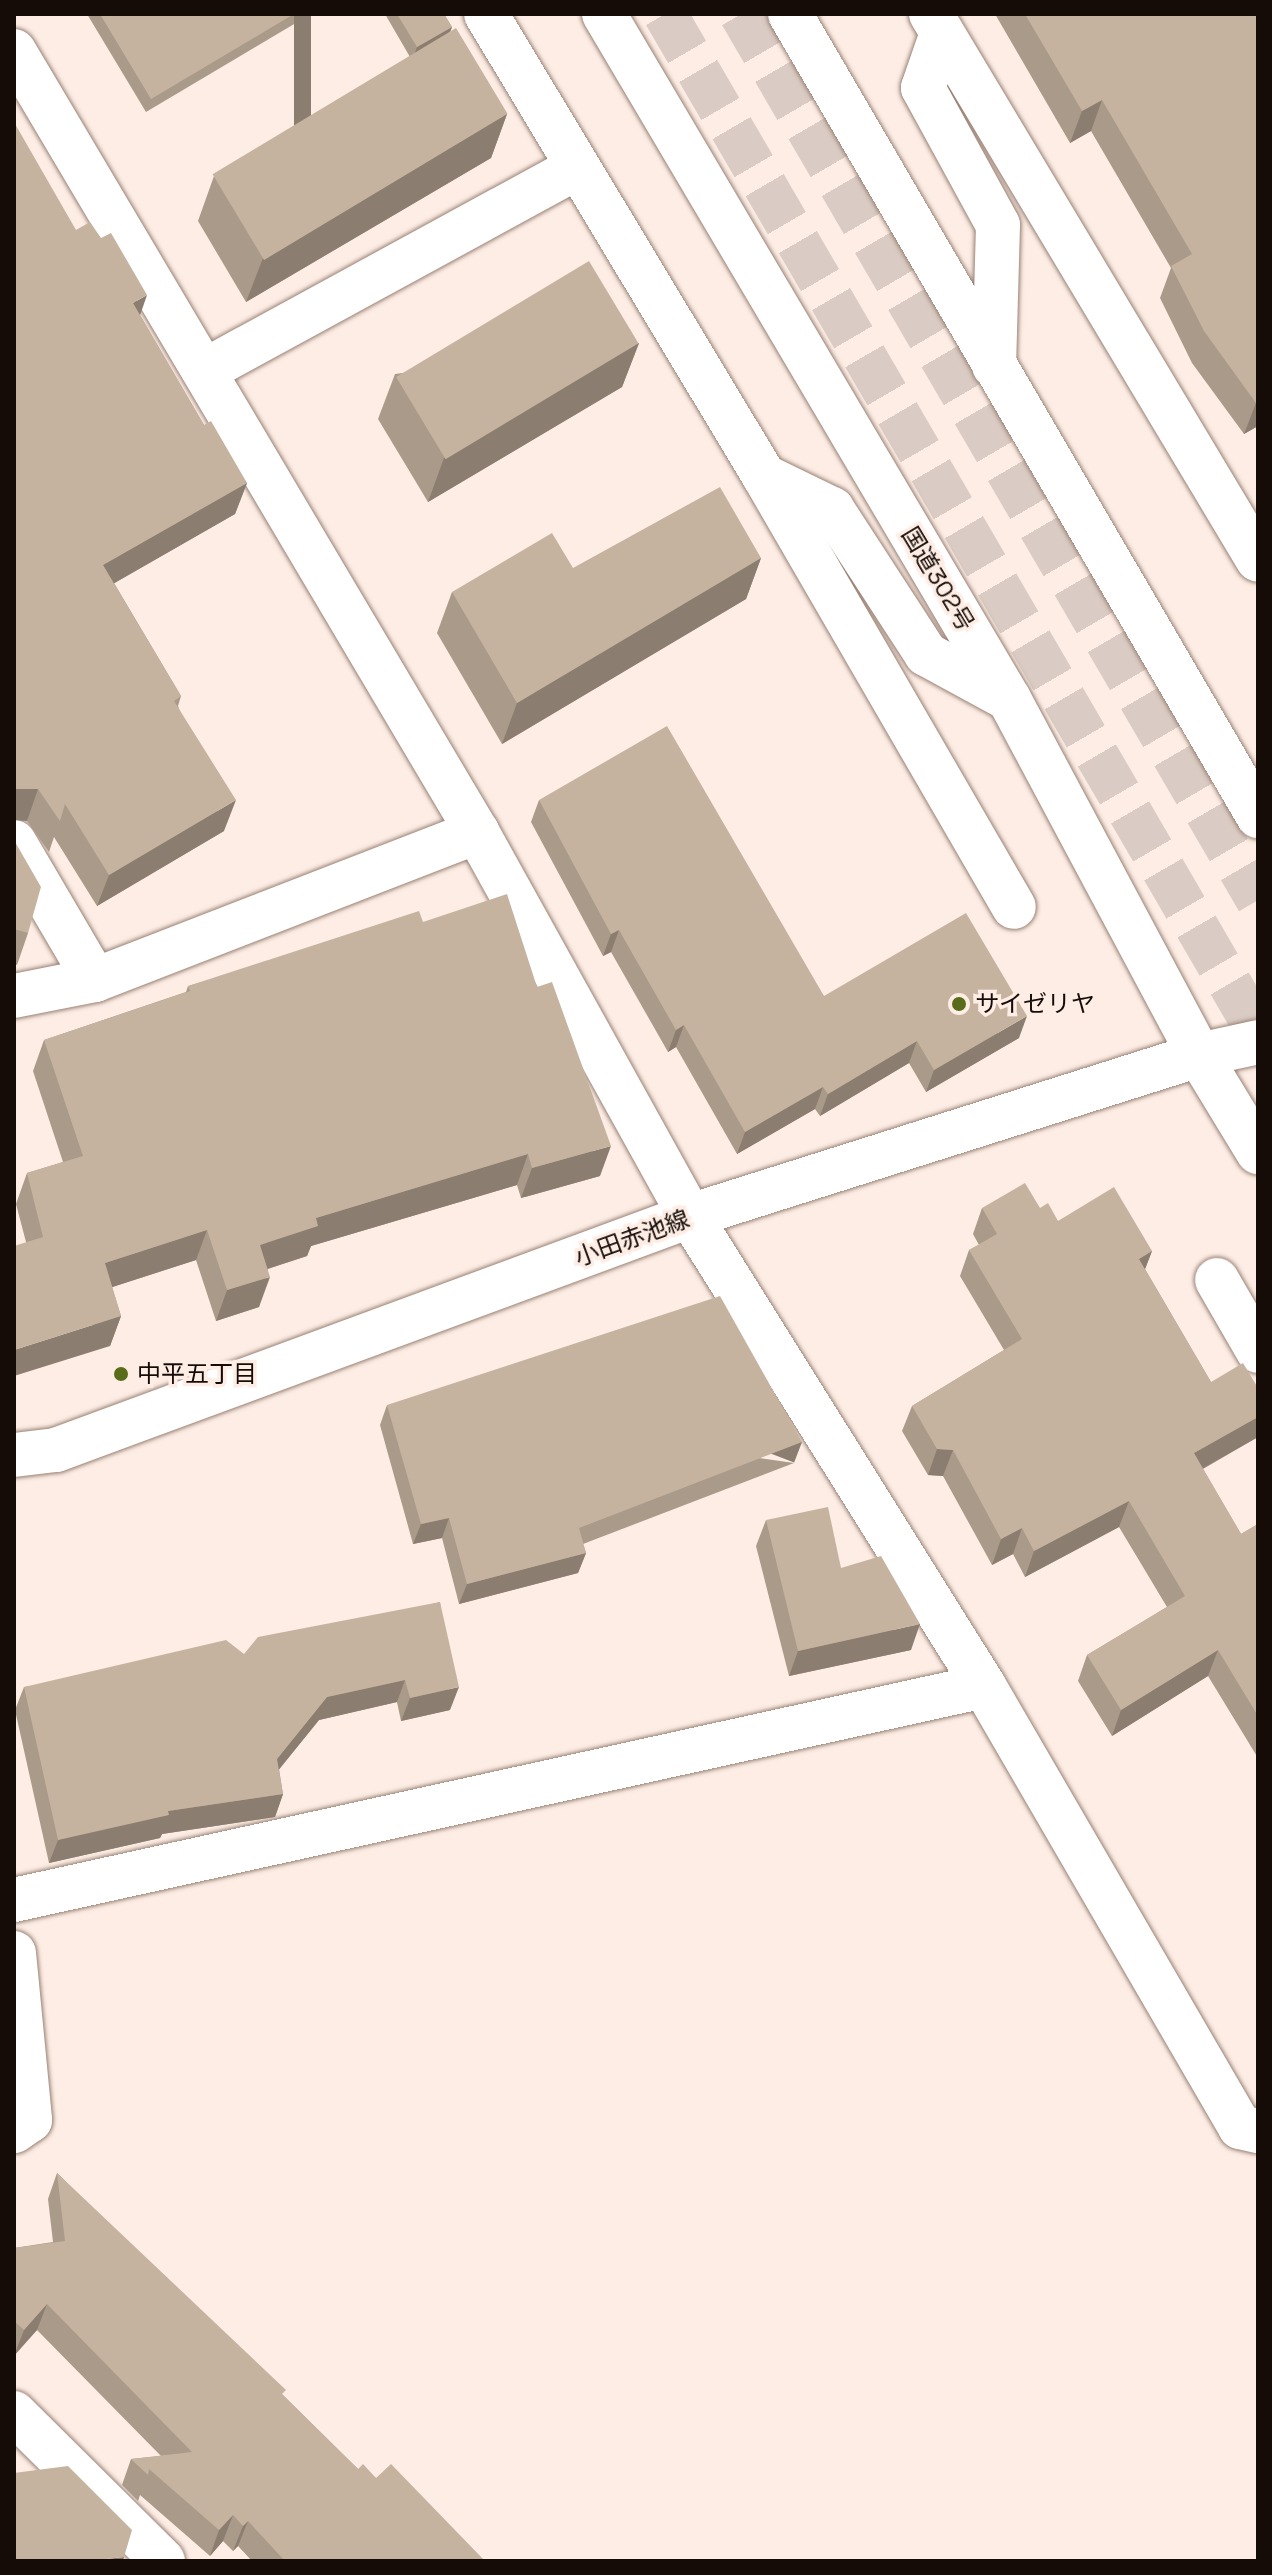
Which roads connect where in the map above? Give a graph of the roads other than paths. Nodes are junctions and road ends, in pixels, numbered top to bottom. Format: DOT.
graph roads {
  1 [pos="486,14"];
  2 [pos="604,14"];
  3 [pos="790,14"];
  4 [pos="937,23"];
  5 [pos="14,51"];
  6 [pos="576,168"];
  7 [pos="994,366"];
  8 [pos="204,371"];
  9 [pos="764,476"];
  10 [pos="1258,560"];
  11 [pos="1009,699"];
  12 [pos="1258,816"];
  13 [pos="477,832"];
  14 [pos="14,842"];
  15 [pos="1014,907"];
  16 [pos="95,980"];
  17 [pos="14,996"];
  18 [pos="1258,1042"];
  19 [pos="1199,1055"];
  20 [pos="1258,1152"];
  21 [pos="690,1216"];
  22 [pos="1217,1280"];
  23 [pos="1258,1351"];
  24 [pos="14,1455"];
  25 [pos="984,1686"];
  26 [pos="14,1900"];
  27 [pos="14,1953"];
  28 [pos="14,2131"];
  29 [pos="1258,2131"];
  30 [pos="14,2413"];
  31 [pos="163,2561"];
  1 -- 6 [label="main road"];
  2 -- 11 [label="main road, 国道302号"];
  3 -- 7 [label="main road"];
  4 -- 7 [label="main road"];
  4 -- 10 [label="main road"];
  5 -- 8 [label="main road"];
  6 -- 8 [label="main road"];
  6 -- 9 [label="main road"];
  7 -- 12 [label="main road"];
  8 -- 13 [label="main road"];
  9 -- 11 [label="main road"];
  9 -- 15 [label="main road"];
  11 -- 19 [label="main road, 国道302号"];
  13 -- 16 [label="main road"];
  13 -- 21 [label="main road"];
  14 -- 16 [label="main road"];
  16 -- 17 [label="main road"];
  18 -- 19 [label="main road, 小田赤池線"];
  19 -- 20 [label="main road, 国道302号"];
  19 -- 21 [label="main road, 小田赤池線"];
  21 -- 24 [label="main road, 小田赤池線"];
  21 -- 25 [label="main road"];
  22 -- 23 [label="main road"];
  25 -- 26 [label="main road"];
  25 -- 29 [label="main road"];
  27 -- 28 [label="main road"];
  30 -- 31 [label="main road"];
}
